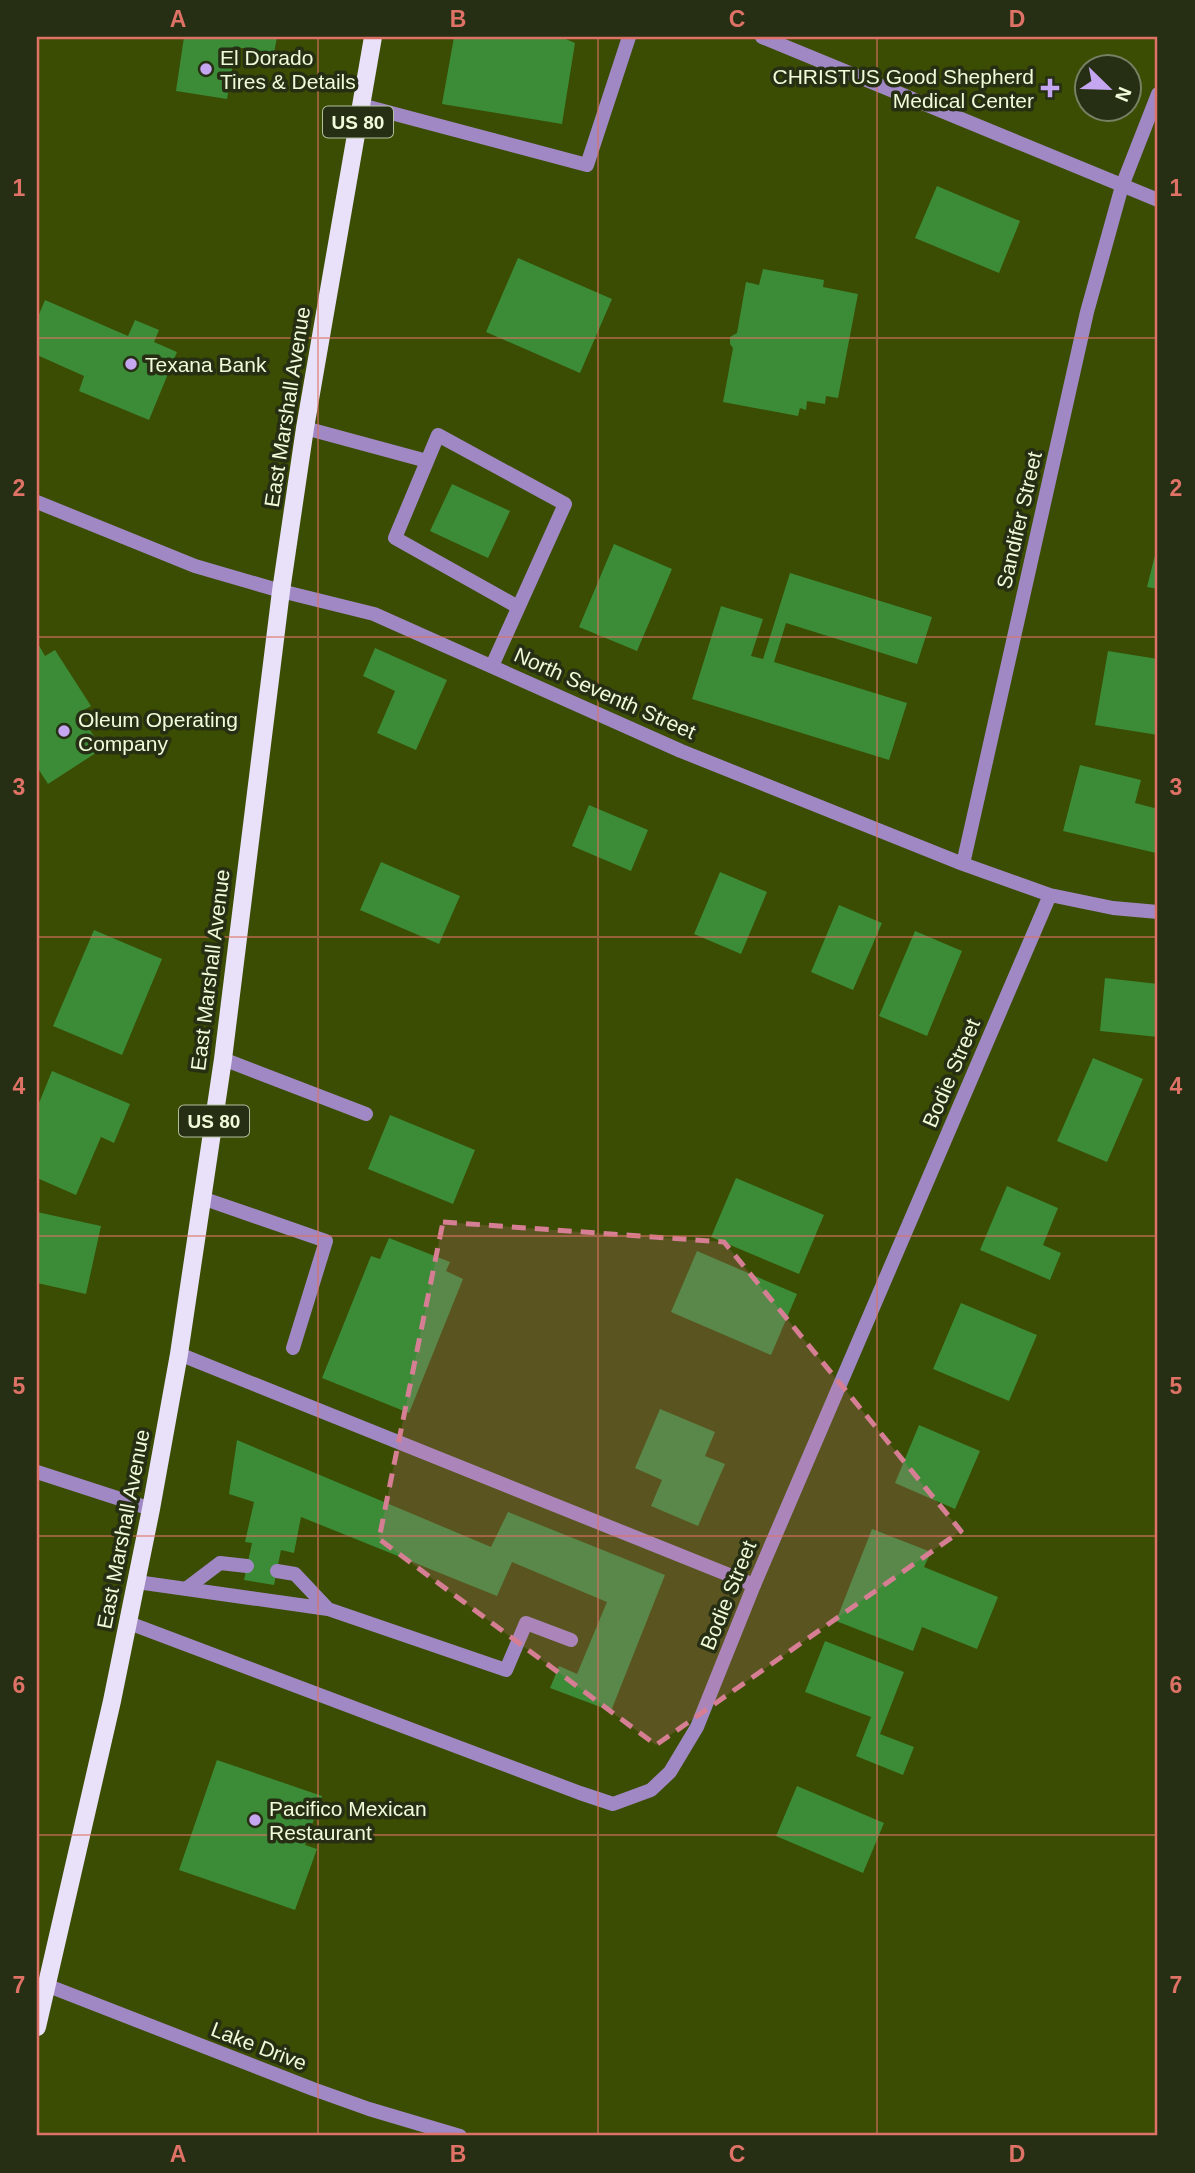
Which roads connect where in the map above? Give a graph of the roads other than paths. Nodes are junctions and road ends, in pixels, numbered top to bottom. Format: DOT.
graph roads {
  1 [pos="373,37"];
  2 [pos="629,37"];
  3 [pos="762,37"];
  4 [pos="1158,94"];
  5 [pos="361,105"];
  6 [pos="1122,186"];
  7 [pos="1158,200"];
  8 [pos="305,429"];
  9 [pos="427,461"];
  10 [pos="37,502"];
  11 [pos="281,591"];
  12 [pos="518,607"];
  13 [pos="492,666"];
  14 [pos="963,864"];
  15 [pos="1050,895"];
  16 [pos="1158,912"];
  17 [pos="223,1059"];
  18 [pos="366,1114"];
  19 [pos="202,1198"];
  20 [pos="293,1348"];
  21 [pos="179,1354"];
  22 [pos="37,1472"];
  23 [pos="151,1509"];
  24 [pos="247,1566"];
  25 [pos="277,1571"];
  26 [pos="136,1582"];
  27 [pos="754,1585"];
  28 [pos="187,1588"];
  29 [pos="328,1609"];
  30 [pos="129,1623"];
  31 [pos="571,1640"];
  32 [pos="46,1985"];
  33 [pos="37,2026"];
  34 [pos="460,2136"];
  1 -- 5 [label="main road, East Marshall Avenue / US 80"];
  2 -- 5 [label="street"];
  3 -- 6 [label="street"];
  4 -- 6 [label="street, Sandifer Street"];
  5 -- 8 [label="main road, East Marshall Avenue / US 80"];
  6 -- 7 [label="street"];
  6 -- 14 [label="street, Sandifer Street"];
  8 -- 9 [label="street"];
  8 -- 11 [label="main road, East Marshall Avenue / US 80"];
  9 -- 12 [label="street"];
  9 -- 12 [label="street"];
  10 -- 11 [label="street, North Seventh Street"];
  11 -- 13 [label="street, North Seventh Street"];
  11 -- 17 [label="main road, East Marshall Avenue / US 80"];
  12 -- 13 [label="street"];
  13 -- 14 [label="street, North Seventh Street"];
  14 -- 15 [label="street, North Seventh Street"];
  15 -- 16 [label="street, North Seventh Street"];
  15 -- 27 [label="street, Bodie Street"];
  17 -- 18 [label="street"];
  17 -- 19 [label="main road, East Marshall Avenue / US 80"];
  19 -- 20 [label="street"];
  19 -- 21 [label="main road, East Marshall Avenue / US 80"];
  21 -- 23 [label="main road, East Marshall Avenue / US 80"];
  21 -- 27 [label="street"];
  22 -- 23 [label="street"];
  23 -- 26 [label="main road, East Marshall Avenue / US 80"];
  24 -- 28 [label="street"];
  25 -- 29 [label="street"];
  26 -- 28 [label="street"];
  26 -- 30 [label="main road, East Marshall Avenue / US 80"];
  27 -- 30 [label="street, Bodie Street"];
  28 -- 29 [label="street"];
  29 -- 31 [label="street"];
  30 -- 32 [label="main road, East Marshall Avenue / US 80"];
  32 -- 33 [label="main road, East Marshall Avenue / US 80"];
  32 -- 34 [label="street, Lake Drive"];
}
